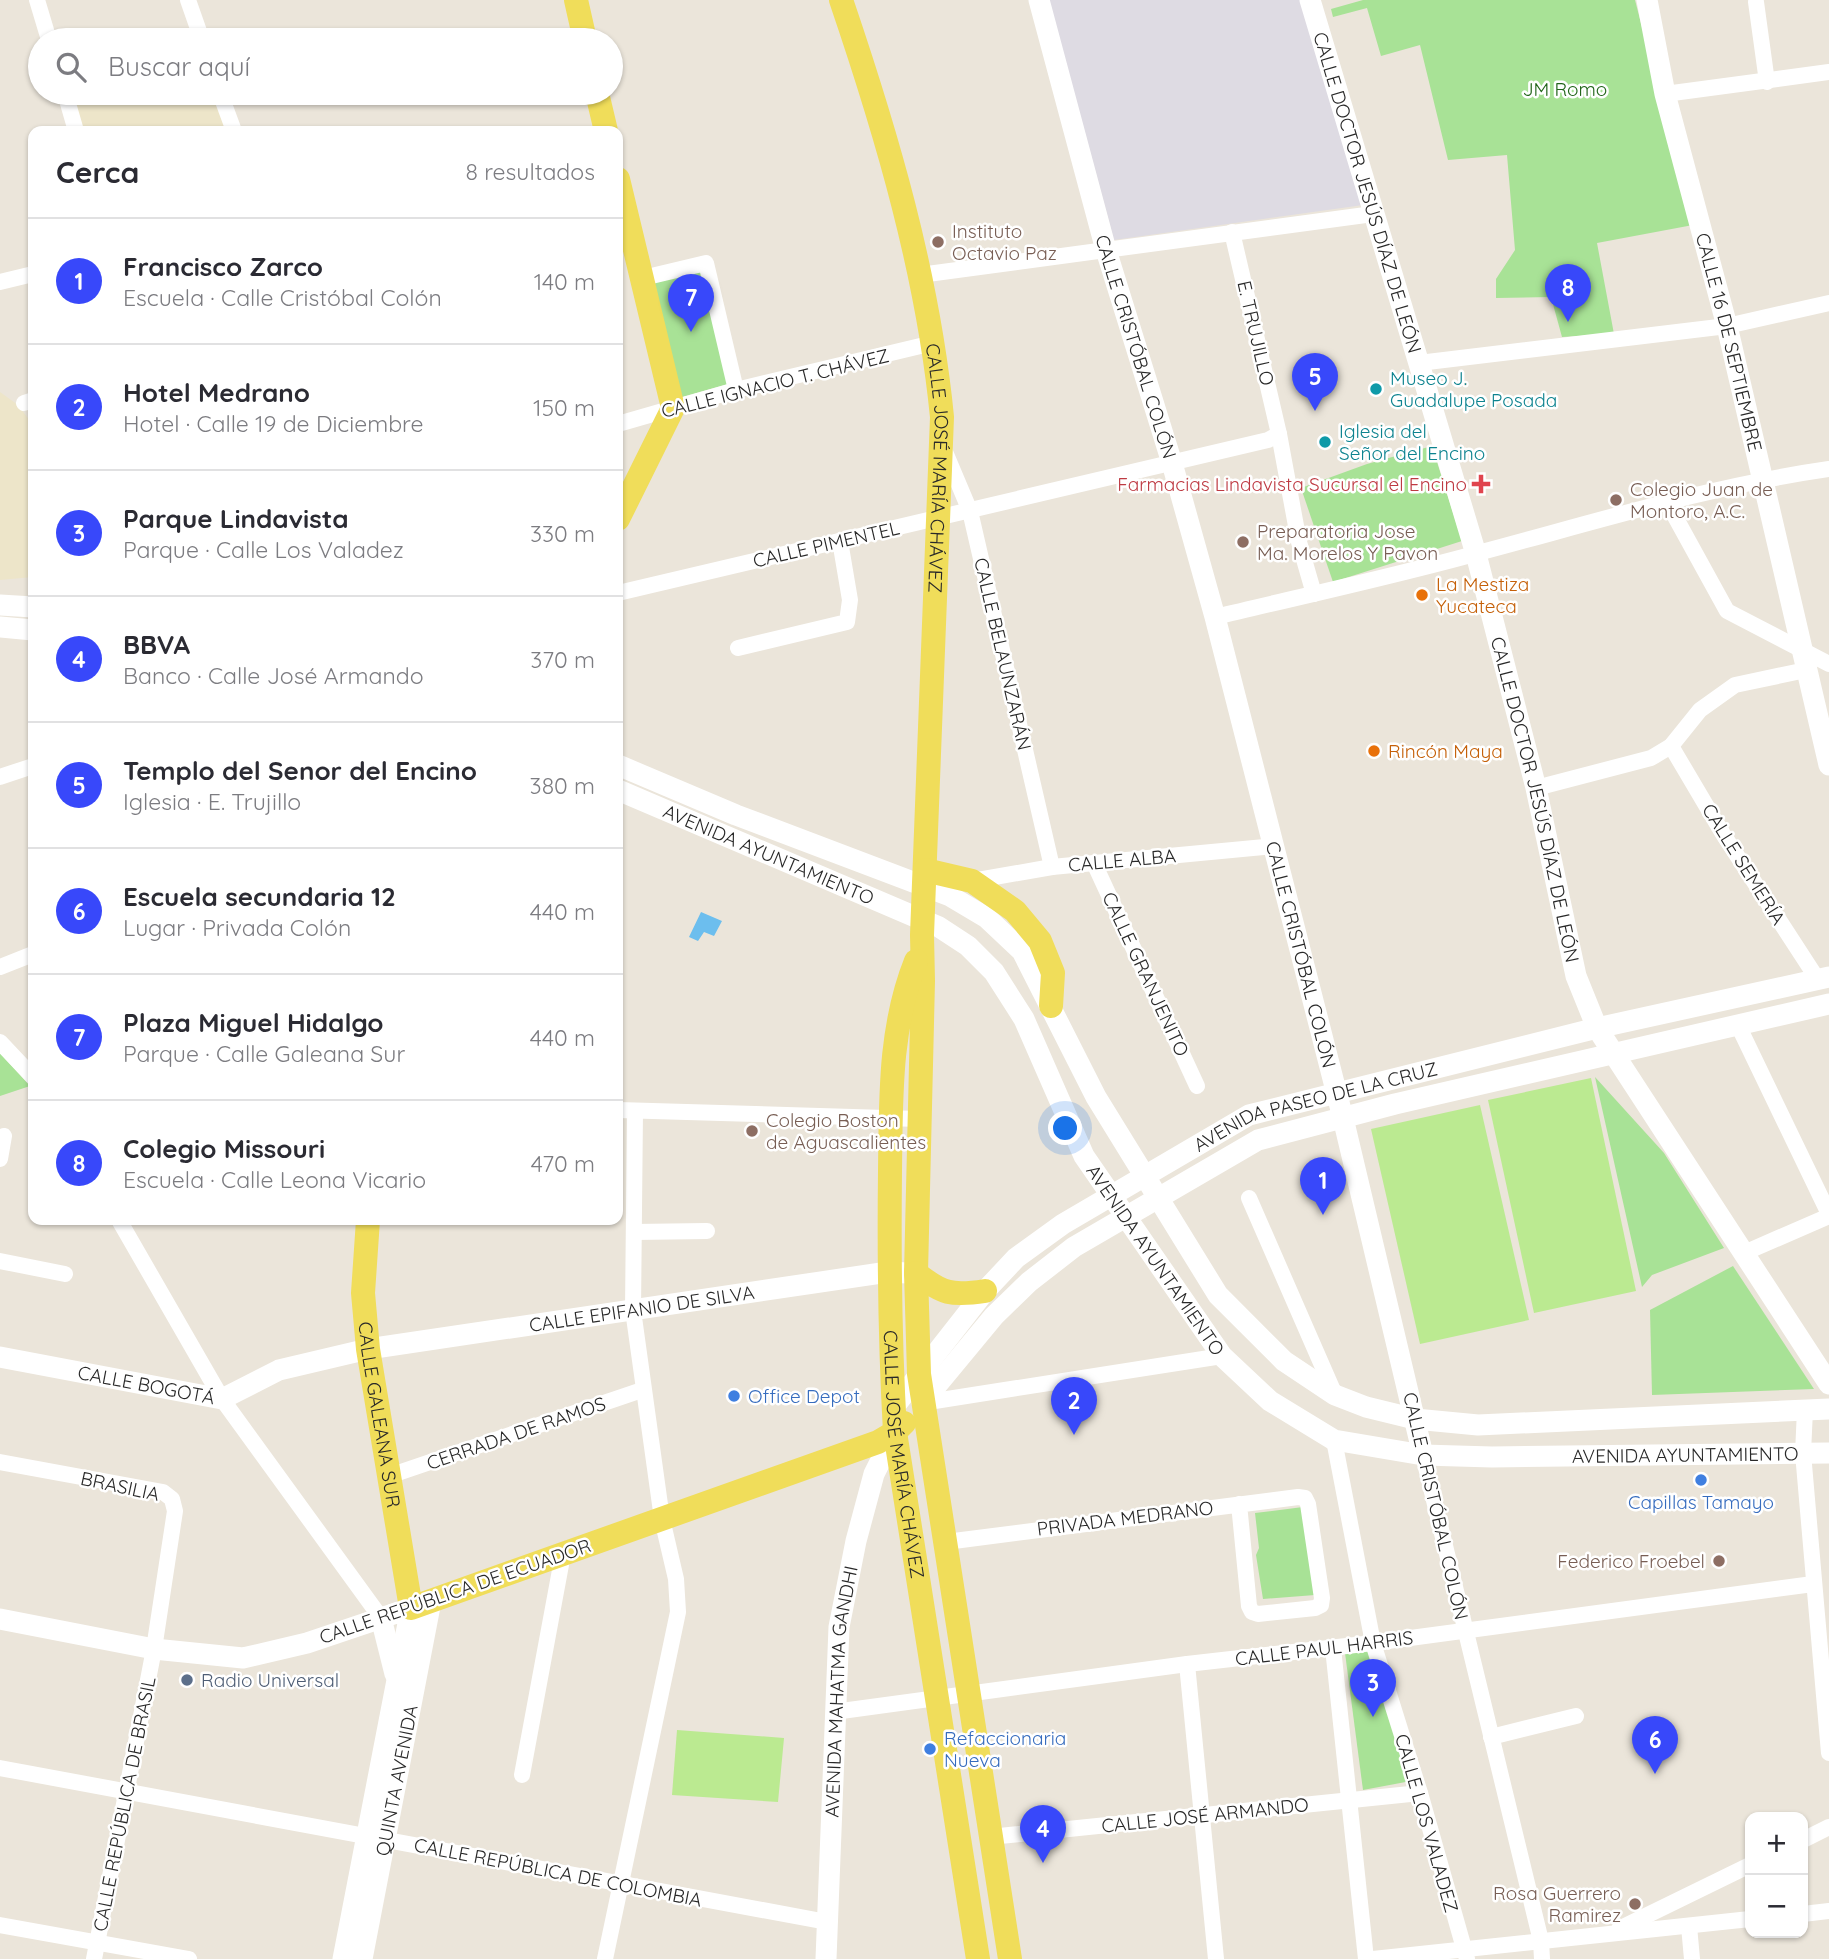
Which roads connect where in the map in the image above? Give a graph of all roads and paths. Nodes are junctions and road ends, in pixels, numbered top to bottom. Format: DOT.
graph roads {
  1 [pos="37,0"];
  2 [pos="188,0"];
  3 [pos="576,0"];
  4 [pos="841,0"];
  5 [pos="1040,0"];
  6 [pos="1310,0"];
  7 [pos="1647,0"];
  8 [pos="1756,2"];
  9 [pos="45,28"];
  10 [pos="198,28"];
  11 [pos="582,28"];
  12 [pos="1829,72"];
  13 [pos="1767,82"];
  14 [pos="1665,94"];
  15 [pos="68,105"];
  16 [pos="224,105"];
  17 [pos="600,105"];
  18 [pos="75,126"];
  19 [pos="232,126"];
  20 [pos="605,126"];
  21 [pos="623,198"];
  22 [pos="1373,214"];
  23 [pos="1232,232"];
  24 [pos="1106,250"];
  25 [pos="28,275"];
  26 [pos="920,275"];
  27 [pos="643,278"];
  28 [pos="0,282"];
  29 [pos="1829,303"];
  30 [pos="1727,326"];
  31 [pos="933,344"];
  32 [pos="1419,363"];
  33 [pos="736,390"];
  34 [pos="673,408"];
  35 [pos="623,423"];
  36 [pos="1279,434"];
  37 [pos="942,445"];
  38 [pos="1172,463"];
  39 [pos="1829,469"];
  40 [pos="1764,478"];
  41 [pos="1667,502"];
  42 [pos="623,509"];
  43 [pos="970,511"];
  44 [pos="937,519"];
  45 [pos="840,541"];
  46 [pos="1476,554"];
  47 [pos="623,592"];
  48 [pos="1314,594"];
  49 [pos="28,600"];
  50 [pos="4,605"];
  51 [pos="28,607"];
  52 [pos="1215,617"];
  53 [pos="28,630"];
  54 [pos="3,632"];
  55 [pos="738,648"];
  56 [pos="1804,660"];
  57 [pos="1829,664"];
  58 [pos="1671,746"];
  59 [pos="1829,765"];
  60 [pos="623,767"];
  61 [pos="28,768"];
  62 [pos="0,777"];
  63 [pos="1536,788"];
  64 [pos="623,792"];
  65 [pos="1274,846"];
  66 [pos="1094,863"];
  67 [pos="1052,867"];
  68 [pos="925,872"];
  69 [pos="971,881"];
  70 [pos="922,942"];
  71 [pos="28,956"];
  72 [pos="0,967"];
  73 [pos="1824,978"];
  74 [pos="1829,1004"];
  75 [pos="1051,1006"];
  76 [pos="1738,1025"];
  77 [pos="1597,1028"];
  78 [pos="0,1042"];
  79 [pos="1614,1054"];
  80 [pos="28,1072"];
  81 [pos="1197,1086"];
  82 [pos="1336,1092"];
  83 [pos="623,1110"];
  84 [pos="635,1111"];
  85 [pos="891,1118"];
  86 [pos="1343,1118"];
  87 [pos="919,1119"];
  88 [pos="4,1136"];
  89 [pos="0,1159"];
  90 [pos="1249,1198"];
  91 [pos="1829,1215"];
  92 [pos="121,1225"];
  93 [pos="368,1225"];
  94 [pos="707,1231"];
  95 [pos="634,1232"];
  96 [pos="1744,1253"];
  97 [pos="0,1261"];
  98 [pos="888,1272"];
  99 [pos="916,1273"];
  100 [pos="65,1274"];
  101 [pos="985,1291"];
  102 [pos="633,1310"];
  103 [pos="368,1349"];
  104 [pos="1222,1356"];
  105 [pos="0,1357"];
  106 [pos="919,1374"];
  107 [pos="1829,1384"];
  108 [pos="642,1390"];
  109 [pos="1335,1395"];
  110 [pos="222,1399"];
  111 [pos="922,1403"];
  112 [pos="894,1407"];
  113 [pos="1829,1409"];
  114 [pos="1805,1410"];
  115 [pos="1415,1419"];
  116 [pos="895,1432"];
  117 [pos="1334,1440"];
  118 [pos="1803,1453"];
  119 [pos="1829,1453"];
  120 [pos="1423,1455"];
  121 [pos="0,1462"];
  122 [pos="389,1476"];
  123 [pos="1239,1504"];
  124 [pos="662,1519"];
  125 [pos="946,1542"];
  126 [pos="563,1554"];
  127 [pos="1813,1584"];
  128 [pos="421,1604"];
  129 [pos="381,1618"];
  130 [pos="0,1619"];
  131 [pos="1466,1631"];
  132 [pos="1373,1643"];
  133 [pos="154,1648"];
  134 [pos="1333,1648"];
  135 [pos="1187,1664"];
  136 [pos="397,1681"];
  137 [pos="968,1695"];
  138 [pos="937,1699"];
  139 [pos="834,1712"];
  140 [pos="1576,1716"];
  141 [pos="1490,1737"];
  142 [pos="1829,1753"];
  143 [pos="0,1768"];
  144 [pos="522,1775"];
  145 [pos="125,1792"];
  146 [pos="1420,1793"];
  147 [pos="1350,1800"];
  148 [pos="1202,1815"];
  149 [pos="1829,1827"];
  150 [pos="990,1837"];
  151 [pos="376,1838"];
  152 [pos="1808,1838"];
  153 [pos="1745,1867"];
  154 [pos="619,1884"];
  155 [pos="1829,1911"];
  156 [pos="1808,1913"];
  157 [pos="1745,1920"];
  158 [pos="827,1922"];
  159 [pos="0,1925"];
  160 [pos="1689,1926"];
  161 [pos="1607,1934"];
  162 [pos="1541,1941"];
  163 [pos="95,1951"];
  164 [pos="1466,1954"];
  165 [pos="189,1959"];
  166 [pos="343,1959"];
  167 [pos="362,1959"];
  168 [pos="605,1959"];
  169 [pos="826,1959"];
  170 [pos="978,1959"];
  171 [pos="1010,1959"];
  172 [pos="1216,1959"];
  173 [pos="1366,1959"];
  174 [pos="1373,1959"];
  175 [pos="1542,1959"];
  176 [pos="1692,1959"];
  1 -- 9 [label="street"];
  2 -- 10 [label="street"];
  3 -- 11 [label="main road"];
  4 -- 26 [label="main road, CALLE JOSÉ MARÍA CHÁVEZ"];
  5 -- 24 [label="main road, CALLE CRISTÓBAL COLÓN"];
  6 -- 22 [label="main road, CALLE DOCTOR JESÚS DÍAZ DE LEÓN"];
  7 -- 14 [label="main road, CALLE 16 DE SEPTIEMBRE"];
  8 -- 13 [label="street"];
  12 -- 13 [label="street"];
  13 -- 14 [label="street"];
  14 -- 30 [label="main road, CALLE 16 DE SEPTIEMBRE"];
  15 -- 18 [label="street"];
  16 -- 19 [label="street"];
  17 -- 20 [label="main road"];
  21 -- 27 [label="main road"];
  22 -- 23 [label="street"];
  22 -- 32 [label="main road, CALLE DOCTOR JESÚS DÍAZ DE LEÓN"];
  23 -- 24 [label="street"];
  23 -- 36 [label="street, E. TRUJILLO"];
  24 -- 26 [label="street"];
  24 -- 38 [label="main road, CALLE CRISTÓBAL COLÓN"];
  25 -- 28 [label="street"];
  26 -- 31 [label="main road, CALLE JOSÉ MARÍA CHÁVEZ"];
  27 -- 33 [label="street"];
  27 -- 34 [label="main road"];
  29 -- 30 [label="street"];
  30 -- 32 [label="street"];
  30 -- 40 [label="main road, CALLE 16 DE SEPTIEMBRE"];
  31 -- 33 [label="street, CALLE IGNACIO T. CHÁVEZ"];
  31 -- 37 [label="main road, CALLE JOSÉ MARÍA CHÁVEZ"];
  32 -- 46 [label="main road, CALLE DOCTOR JESÚS DÍAZ DE LEÓN"];
  33 -- 34 [label="street, CALLE IGNACIO T. CHÁVEZ"];
  34 -- 35 [label="street, CALLE IGNACIO T. CHÁVEZ"];
  34 -- 42 [label="main road"];
  36 -- 38 [label="street, CALLE PIMENTEL"];
  36 -- 48 [label="street, E. TRUJILLO"];
  37 -- 43 [label="street, CALLE BELAUNZARÁN"];
  37 -- 44 [label="main road, CALLE JOSÉ MARÍA CHÁVEZ"];
  38 -- 43 [label="street, CALLE PIMENTEL"];
  38 -- 52 [label="main road, CALLE CRISTÓBAL COLÓN"];
  39 -- 40 [label="street"];
  40 -- 41 [label="street"];
  40 -- 56 [label="main road, CALLE 16 DE SEPTIEMBRE"];
  41 -- 46 [label="street"];
  41 -- 56 [label="street"];
  43 -- 44 [label="street, CALLE PIMENTEL"];
  43 -- 67 [label="street, CALLE BELAUNZARÁN"];
  44 -- 45 [label="street, CALLE PIMENTEL"];
  44 -- 68 [label="main road, CALLE JOSÉ MARÍA CHÁVEZ"];
  45 -- 47 [label="street, CALLE PIMENTEL"];
  45 -- 55 [label="street"];
  46 -- 48 [label="street"];
  46 -- 63 [label="main road, CALLE DOCTOR JESÚS DÍAZ DE LEÓN"];
  48 -- 52 [label="street"];
  49 -- 50 [label="street"];
  50 -- 51 [label="main road"];
  52 -- 65 [label="main road, CALLE CRISTÓBAL COLÓN"];
  53 -- 54 [label="main road"];
  56 -- 57 [label="street"];
  56 -- 58 [label="street"];
  56 -- 59 [label="main road, CALLE 16 DE SEPTIEMBRE"];
  58 -- 63 [label="street"];
  58 -- 73 [label="street, CALLE SEMERÍA"];
  60 -- 75 [label="main road, AVENIDA AYUNTAMIENTO"];
  61 -- 62 [label="street"];
  63 -- 77 [label="main road, CALLE DOCTOR JESÚS DÍAZ DE LEÓN"];
  64 -- 104 [label="main road, AVENIDA AYUNTAMIENTO"];
  65 -- 66 [label="street, CALLE ALBA"];
  65 -- 82 [label="main road, CALLE CRISTÓBAL COLÓN"];
  66 -- 67 [label="street, CALLE ALBA"];
  66 -- 81 [label="street, CALLE GRANJENITO"];
  67 -- 69 [label="street, CALLE ALBA"];
  68 -- 69 [label="main road"];
  68 -- 70 [label="main road, CALLE JOSÉ MARÍA CHÁVEZ"];
  69 -- 75 [label="main road"];
  70 -- 85 [label="main road, CALLE JOSÉ MARÍA CHÁVEZ"];
  70 -- 87 [label="main road, CALLE JOSÉ MARÍA CHÁVEZ"];
  71 -- 72 [label="street"];
  73 -- 77 [label="main road, AVENIDA PASEO DE LA CRUZ"];
  74 -- 76 [label="main road, AVENIDA PASEO DE LA CRUZ"];
  75 -- 109 [label="main road, AVENIDA AYUNTAMIENTO"];
  76 -- 79 [label="main road, AVENIDA PASEO DE LA CRUZ"];
  76 -- 91 [label="street"];
  77 -- 79 [label="main road, CALLE DOCTOR JESÚS DÍAZ DE LEÓN"];
  77 -- 82 [label="main road, AVENIDA PASEO DE LA CRUZ"];
  78 -- 80 [label="street"];
  79 -- 86 [label="main road, AVENIDA PASEO DE LA CRUZ"];
  79 -- 96 [label="main road, CALLE DOCTOR JESÚS DÍAZ DE LEÓN"];
  82 -- 86 [label="main road, CALLE CRISTÓBAL COLÓN"];
  82 -- 101 [label="main road, AVENIDA PASEO DE LA CRUZ"];
  83 -- 84 [label="street"];
  84 -- 85 [label="street"];
  84 -- 95 [label="street"];
  85 -- 87 [label="street"];
  85 -- 98 [label="main road, CALLE JOSÉ MARÍA CHÁVEZ"];
  86 -- 111 [label="main road, AVENIDA PASEO DE LA CRUZ"];
  86 -- 115 [label="main road, CALLE CRISTÓBAL COLÓN"];
  87 -- 99 [label="main road, CALLE JOSÉ MARÍA CHÁVEZ"];
  88 -- 89 [label="street"];
  90 -- 109 [label="street"];
  91 -- 96 [label="street"];
  92 -- 110 [label="street"];
  93 -- 103 [label="main road, CALLE GALEANA SUR"];
  94 -- 95 [label="street"];
  95 -- 102 [label="street"];
  96 -- 107 [label="main road, CALLE DOCTOR JESÚS DÍAZ DE LEÓN"];
  97 -- 100 [label="street"];
  98 -- 99 [label="main road, CALLE EPIFANIO DE SILVA"];
  98 -- 102 [label="main road, CALLE EPIFANIO DE SILVA"];
  98 -- 112 [label="main road, CALLE JOSÉ MARÍA CHÁVEZ"];
  99 -- 101 [label="main road"];
  99 -- 106 [label="main road, CALLE JOSÉ MARÍA CHÁVEZ"];
  101 -- 106 [label="main road, AVENIDA PASEO DE LA CRUZ"];
  102 -- 103 [label="main road, CALLE EPIFANIO DE SILVA"];
  102 -- 108 [label="street"];
  103 -- 110 [label="main road, CALLE BOGOTÁ"];
  103 -- 122 [label="main road, CALLE GALEANA SUR"];
  104 -- 111 [label="street"];
  104 -- 117 [label="main road, AVENIDA AYUNTAMIENTO"];
  105 -- 110 [label="main road, CALLE BOGOTÁ"];
  106 -- 111 [label="main road, CALLE JOSÉ MARÍA CHÁVEZ"];
  106 -- 112 [label="main road, AVENIDA PASEO DE LA CRUZ"];
  108 -- 122 [label="street, CERRADA DE RAMOS"];
  108 -- 124 [label="street"];
  109 -- 115 [label="main road, AVENIDA AYUNTAMIENTO"];
  110 -- 129 [label="street"];
  111 -- 116 [label="main road, AVENIDA PASEO DE LA CRUZ"];
  111 -- 125 [label="main road, CALLE JOSÉ MARÍA CHÁVEZ"];
  112 -- 116 [label="main road, CALLE JOSÉ MARÍA CHÁVEZ"];
  113 -- 114 [label="main road, AVENIDA AYUNTAMIENTO"];
  114 -- 115 [label="main road, AVENIDA AYUNTAMIENTO"];
  114 -- 118 [label="street"];
  115 -- 120 [label="main road, CALLE CRISTÓBAL COLÓN"];
  116 -- 124 [label="main road, CALLE REPÚBLICA DE ECUADOR"];
  116 -- 138 [label="main road, CALLE JOSÉ MARÍA CHÁVEZ"];
  116 -- 139 [label="main road, AVENIDA MAHATMA GANDHI"];
  117 -- 120 [label="main road, AVENIDA AYUNTAMIENTO"];
  117 -- 132 [label="street, CALLE LOS VALADEZ"];
  118 -- 119 [label="main road, AVENIDA AYUNTAMIENTO"];
  118 -- 120 [label="main road, AVENIDA AYUNTAMIENTO"];
  118 -- 127 [label="street"];
  120 -- 131 [label="street, CALLE CRISTÓBAL COLÓN"];
  121 -- 133 [label="street, BRASILIA"];
  122 -- 128 [label="main road, CALLE GALEANA SUR"];
  123 -- 123 [label="street, PRIVADA MEDRANO"];
  123 -- 125 [label="street, PRIVADA MEDRANO"];
  124 -- 126 [label="main road, CALLE REPÚBLICA DE ECUADOR"];
  124 -- 154 [label="street"];
  125 -- 137 [label="main road, CALLE JOSÉ MARÍA CHÁVEZ"];
  126 -- 128 [label="main road, CALLE REPÚBLICA DE ECUADOR"];
  126 -- 144 [label="street"];
  127 -- 131 [label="street, CALLE PAUL HARRIS"];
  127 -- 142 [label="street"];
  128 -- 129 [label="main road, CALLE REPÚBLICA DE ECUADOR"];
  128 -- 136 [label="main road, QUINTA AVENIDA"];
  128 -- 151 [label="main road, QUINTA AVENIDA"];
  129 -- 133 [label="main road, CALLE REPÚBLICA DE ECUADOR"];
  129 -- 136 [label="main road"];
  130 -- 133 [label="main road, CALLE REPÚBLICA DE ECUADOR"];
  131 -- 132 [label="street, CALLE PAUL HARRIS"];
  131 -- 141 [label="street, CALLE CRISTÓBAL COLÓN"];
  132 -- 134 [label="street, CALLE PAUL HARRIS"];
  132 -- 146 [label="street, CALLE LOS VALADEZ"];
  133 -- 145 [label="street, CALLE REPÚBLICA DE BRASIL"];
  134 -- 135 [label="street, CALLE PAUL HARRIS"];
  134 -- 147 [label="street"];
  135 -- 137 [label="street, CALLE PAUL HARRIS"];
  135 -- 148 [label="street"];
  136 -- 151 [label="main road, QUINTA AVENIDA"];
  137 -- 138 [label="street, CALLE PAUL HARRIS"];
  137 -- 150 [label="main road, CALLE JOSÉ MARÍA CHÁVEZ"];
  138 -- 139 [label="street, CALLE PAUL HARRIS"];
  138 -- 170 [label="main road, CALLE JOSÉ MARÍA CHÁVEZ"];
  139 -- 158 [label="main road, AVENIDA MAHATMA GANDHI"];
  140 -- 141 [label="street"];
  141 -- 162 [label="street, CALLE CRISTÓBAL COLÓN"];
  143 -- 145 [label="street, CALLE REPÚBLICA DE COLOMBIA"];
  145 -- 151 [label="street, CALLE REPÚBLICA DE COLOMBIA"];
  145 -- 163 [label="street, CALLE REPÚBLICA DE BRASIL"];
  146 -- 147 [label="street, CALLE JOSÉ ARMANDO"];
  146 -- 164 [label="street, CALLE LOS VALADEZ"];
  147 -- 148 [label="street, CALLE JOSÉ ARMANDO"];
  147 -- 173 [label="street"];
  148 -- 150 [label="street, CALLE JOSÉ ARMANDO"];
  148 -- 172 [label="street"];
  149 -- 152 [label="street"];
  150 -- 171 [label="main road, CALLE JOSÉ MARÍA CHÁVEZ"];
  151 -- 154 [label="street, CALLE REPÚBLICA DE COLOMBIA"];
  151 -- 166 [label="main road, QUINTA AVENIDA"];
  151 -- 167 [label="main road, QUINTA AVENIDA"];
  153 -- 161 [label="street"];
  154 -- 158 [label="street, CALLE REPÚBLICA DE COLOMBIA"];
  154 -- 168 [label="street"];
  155 -- 156 [label="street"];
  157 -- 160 [label="street"];
  158 -- 169 [label="main road, AVENIDA MAHATMA GANDHI"];
  159 -- 163 [label="street"];
  160 -- 161 [label="street"];
  160 -- 176 [label="street"];
  161 -- 162 [label="street"];
  162 -- 164 [label="street"];
  162 -- 175 [label="street, CALLE CRISTÓBAL COLÓN"];
  163 -- 165 [label="street"];
  164 -- 174 [label="street"];
}
